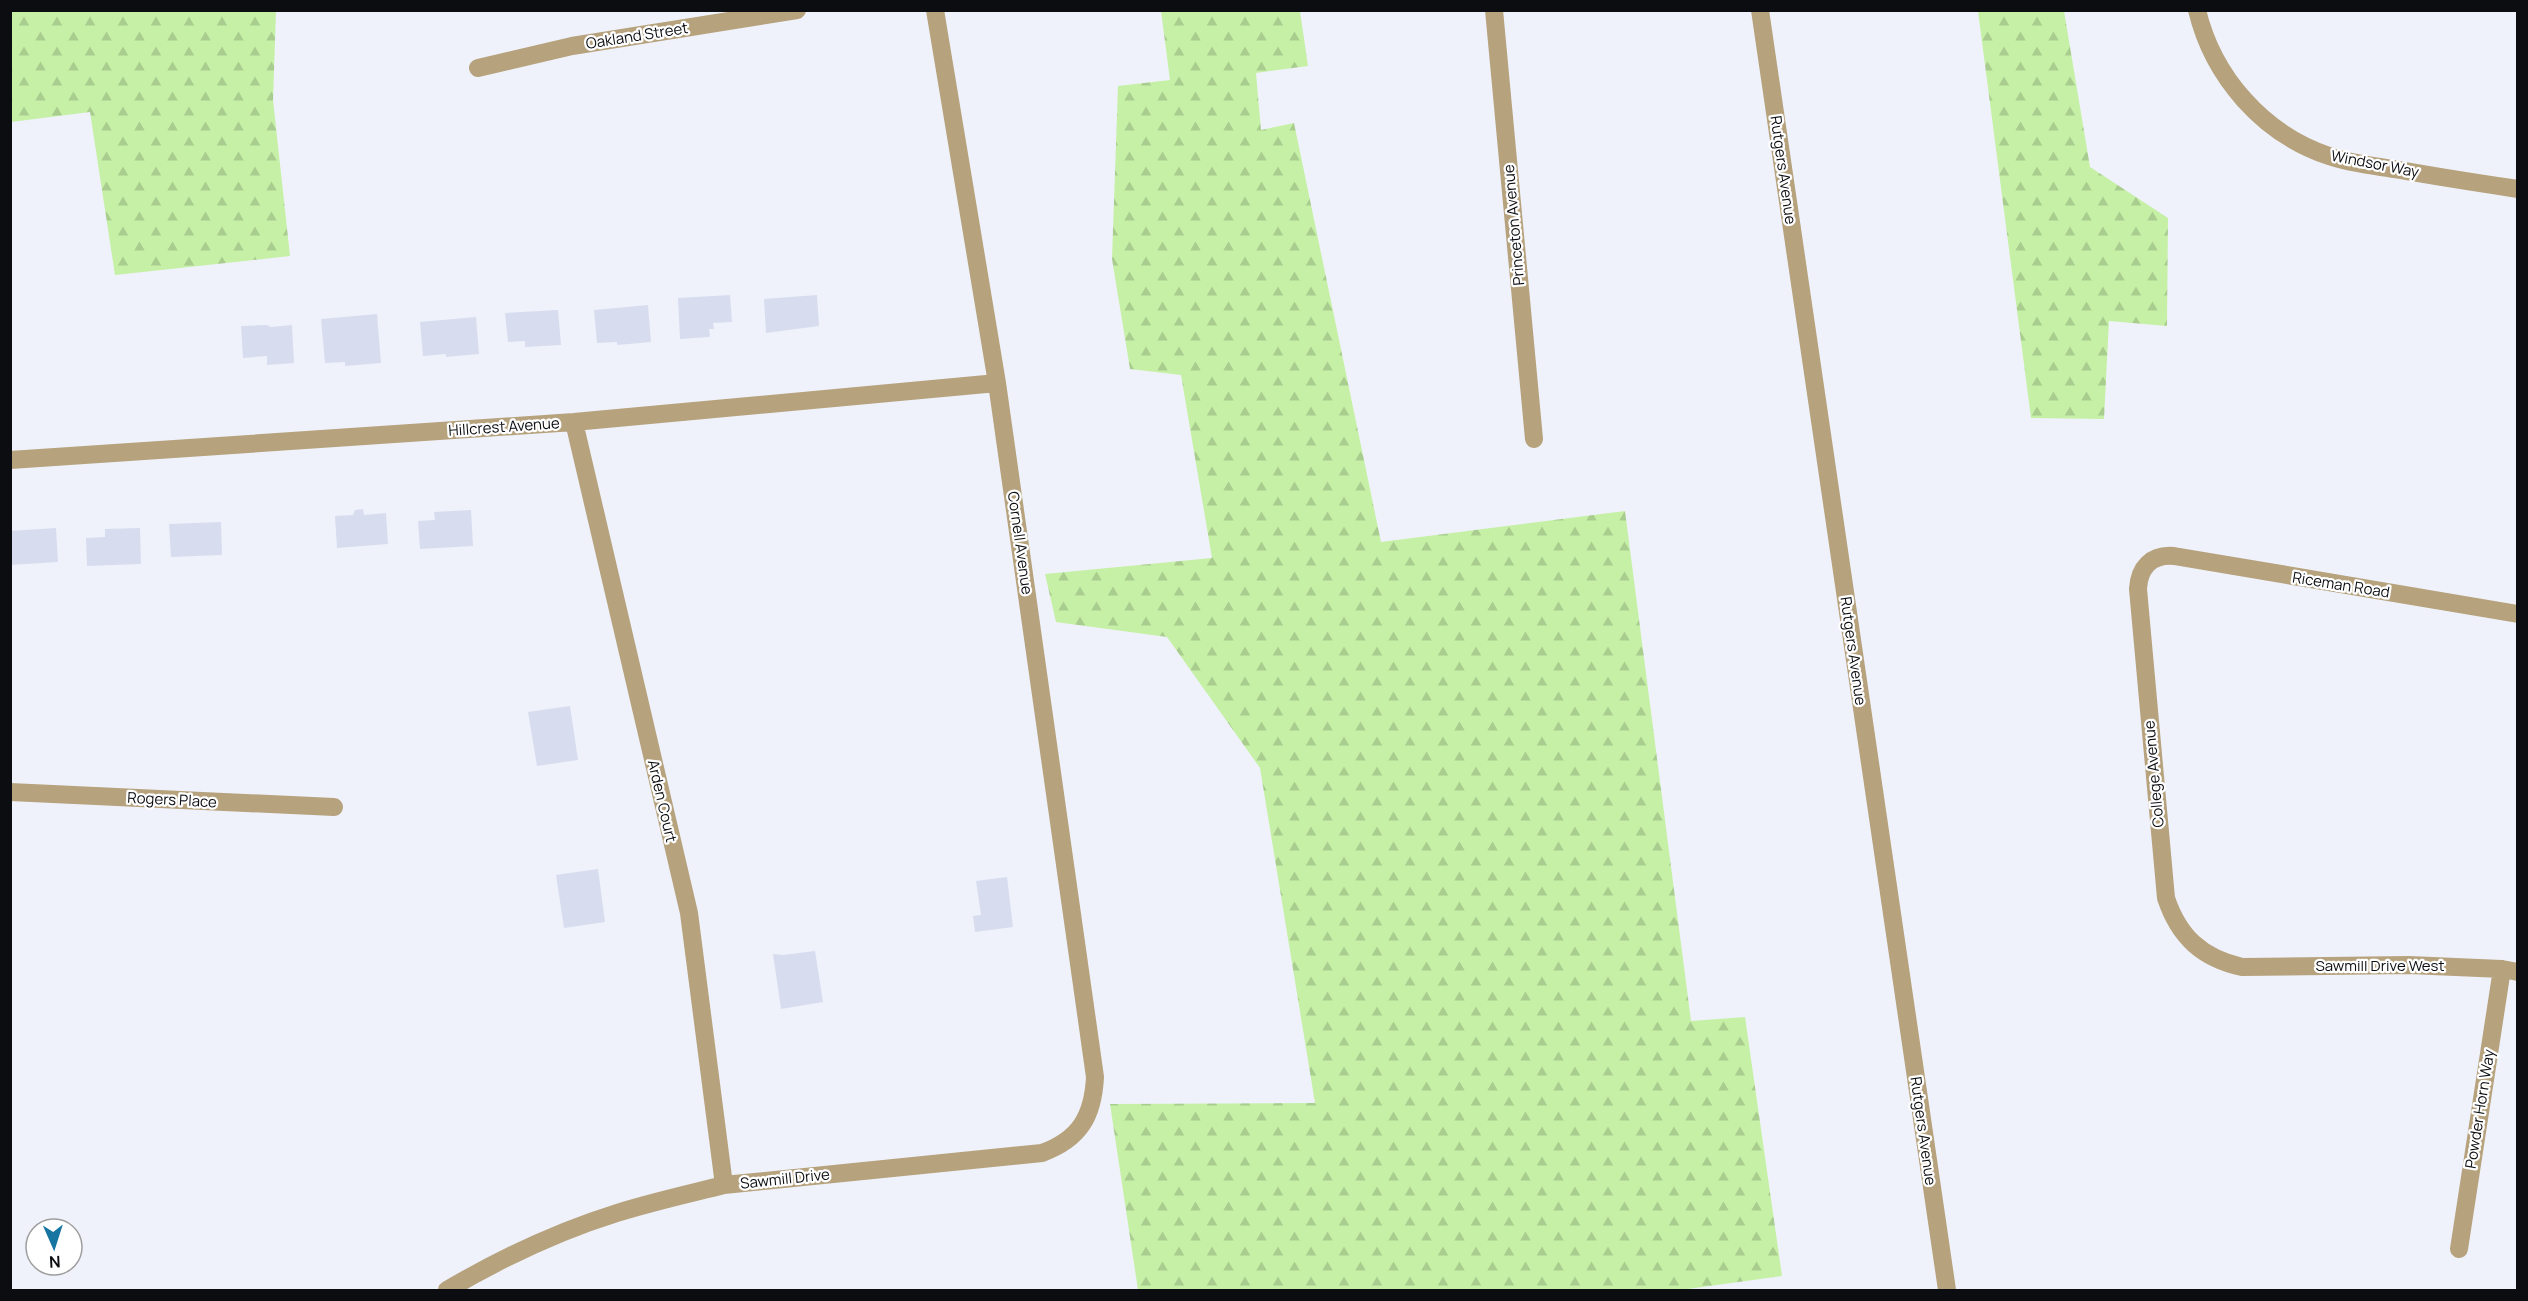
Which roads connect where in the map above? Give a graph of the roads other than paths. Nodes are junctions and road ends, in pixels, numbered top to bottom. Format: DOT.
graph roads {
  1 [pos="797,10"];
  2 [pos="935,10"];
  3 [pos="1494,10"];
  4 [pos="1760,10"];
  5 [pos="2197,10"];
  6 [pos="478,68"];
  7 [pos="2517,189"];
  8 [pos="997,383"];
  9 [pos="574,422"];
  10 [pos="1534,439"];
  11 [pos="10,460"];
  12 [pos="2166,555"];
  13 [pos="2517,614"];
  14 [pos="10,792"];
  15 [pos="334,807"];
  16 [pos="2242,967"];
  17 [pos="2510,970"];
  18 [pos="1095,1077"];
  19 [pos="724,1185"];
  20 [pos="2458,1249"];
  21 [pos="447,1290"];
  22 [pos="1947,1290"];
  1 -- 6 [label="street, Oakland Street"];
  2 -- 8 [label="street, Cornell Avenue"];
  3 -- 10 [label="street, Princeton Avenue"];
  4 -- 22 [label="street, Rutgers Avenue"];
  5 -- 7 [label="street, Windsor Way"];
  8 -- 9 [label="street, Hillcrest Avenue"];
  8 -- 18 [label="street, Cornell Avenue"];
  9 -- 11 [label="street, Hillcrest Avenue"];
  9 -- 19 [label="street, Arden Court"];
  12 -- 13 [label="street, Riceman Road"];
  12 -- 16 [label="street, College Avenue"];
  14 -- 15 [label="street, Rogers Place"];
  16 -- 17 [label="street, Sawmill Drive West"];
  17 -- 20 [label="street, Powder Horn Way"];
  18 -- 19 [label="street, Sawmill Drive"];
  19 -- 21 [label="street, Sawmill Drive"];
}
